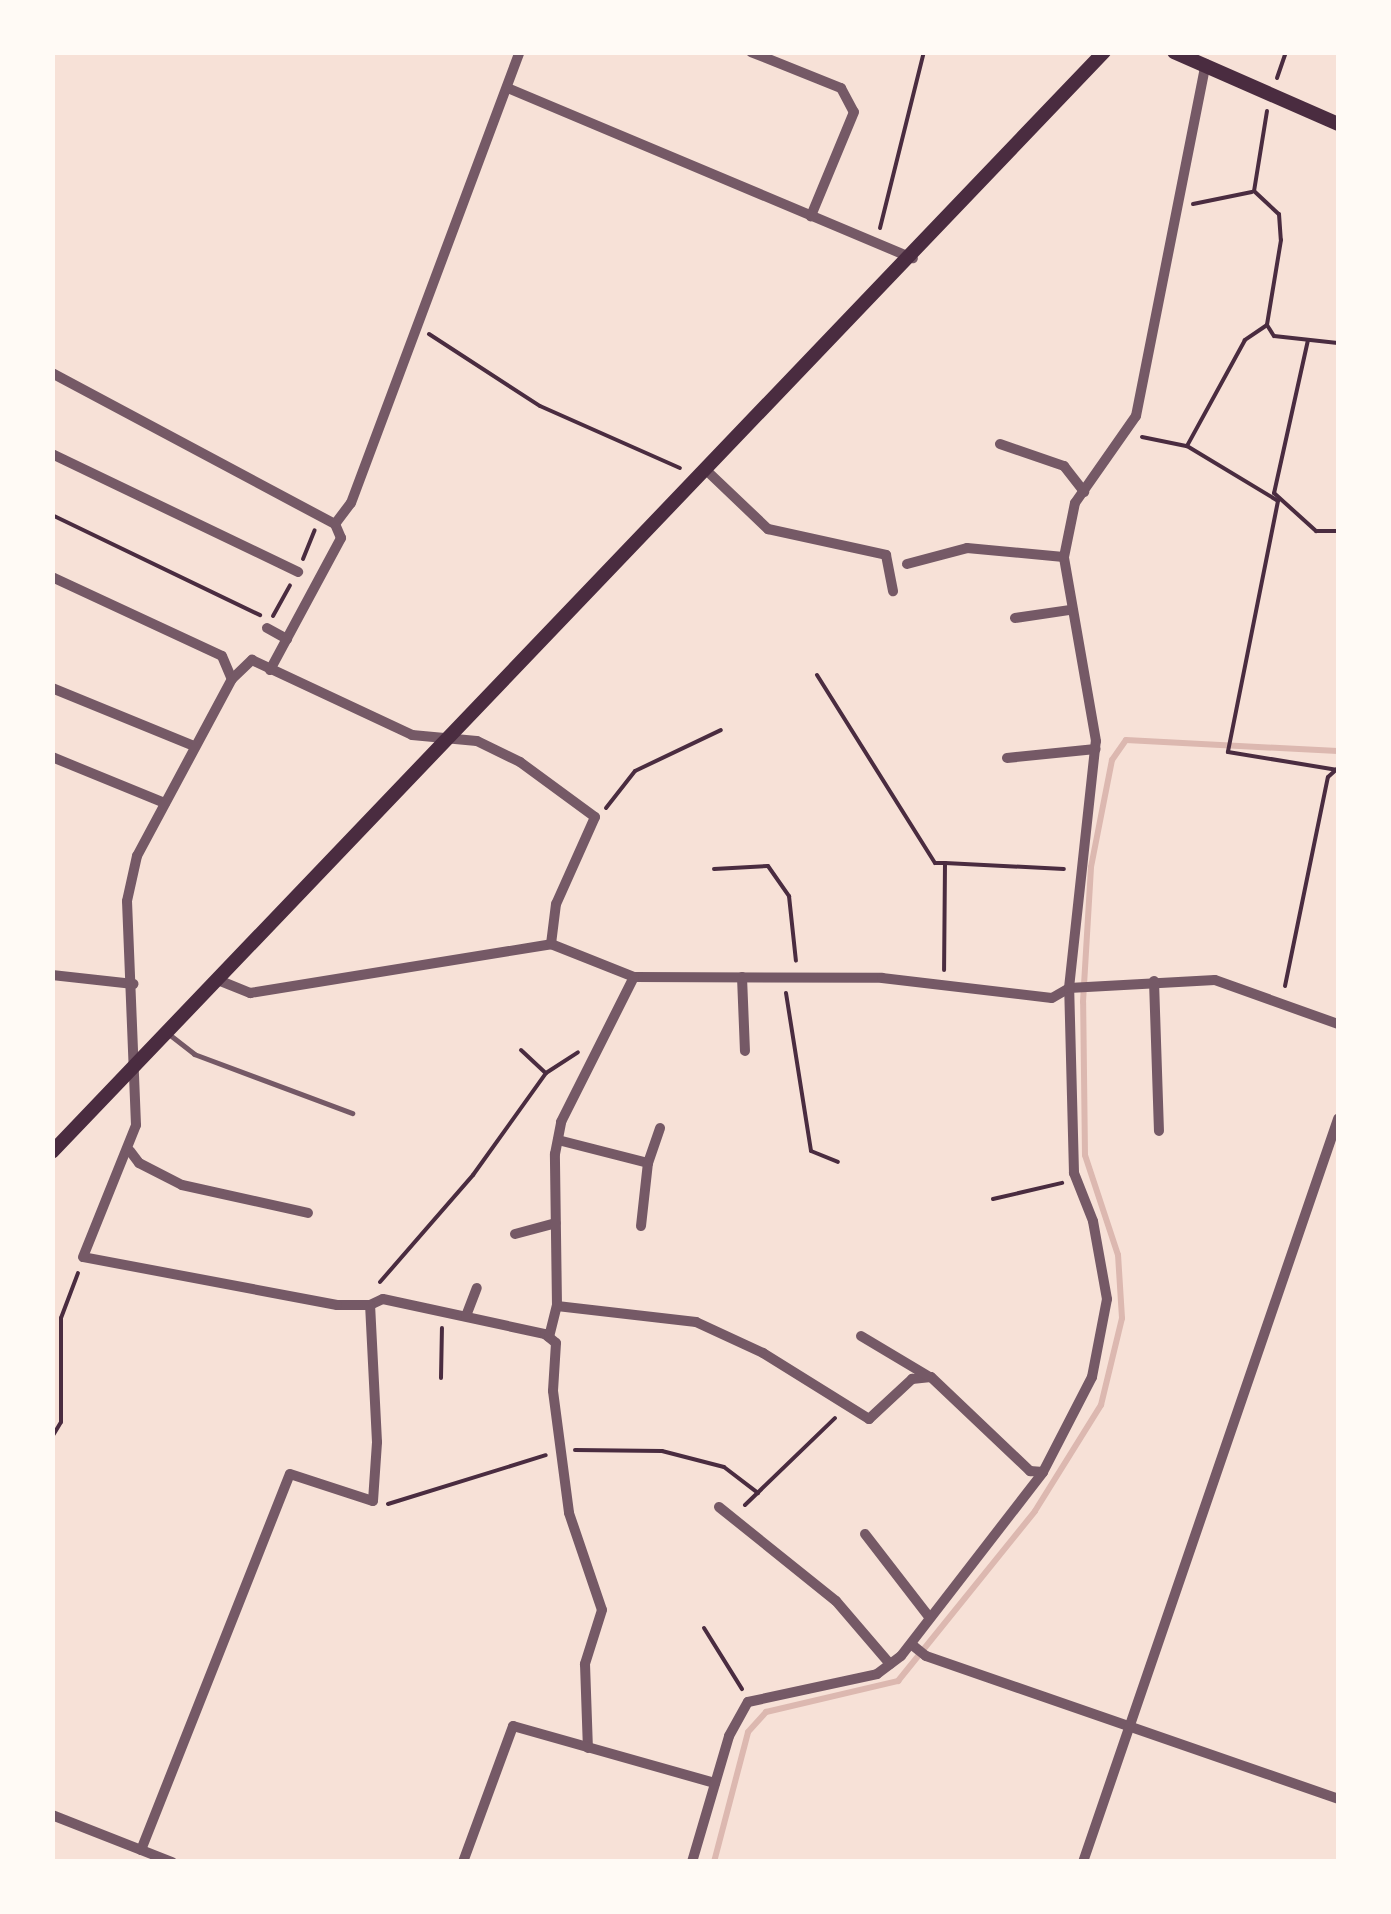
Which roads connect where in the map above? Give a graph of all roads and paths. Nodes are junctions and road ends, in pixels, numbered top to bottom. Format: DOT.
graph roads {
  1 [pos="520,52"];
  2 [pos="751,52"];
  3 [pos="924,52"];
  4 [pos="1104,52"];
  5 [pos="1174,52"];
  6 [pos="1286,52"];
  7 [pos="1206,64"];
  8 [pos="510,90"];
  9 [pos="1271,94"];
  10 [pos="1338,124"];
  11 [pos="1254,191"];
  12 [pos="1174,208"];
  13 [pos="811,216"];
  14 [pos="876,243"];
  15 [pos="914,258"];
  16 [pos="1267,325"];
  17 [pos="417,326"];
  18 [pos="1308,340"];
  19 [pos="1338,343"];
  20 [pos="52,373"];
  21 [pos="1129,430"];
  22 [pos="1000,444"];
  23 [pos="1186,446"];
  24 [pos="52,454"];
  25 [pos="703,473"];
  26 [pos="1084,492"];
  27 [pos="1278,500"];
  28 [pos="52,515"];
  29 [pos="335,524"];
  30 [pos="1338,530"];
  31 [pos="1064,557"];
  32 [pos="907,564"];
  33 [pos="298,572"];
  34 [pos="52,577"];
  35 [pos="892,591"];
  36 [pos="1070,610"];
  37 [pos="1015,618"];
  38 [pos="267,628"];
  39 [pos="287,639"];
  40 [pos="270,670"];
  41 [pos="817,675"];
  42 [pos="232,679"];
  43 [pos="52,688"];
  44 [pos="722,730"];
  45 [pos="449,738"];
  46 [pos="192,744"];
  47 [pos="1096,749"];
  48 [pos="52,756"];
  49 [pos="1007,758"];
  50 [pos="1338,769"];
  51 [pos="165,804"];
  52 [pos="595,817"];
  53 [pos="944,863"];
  54 [pos="714,868"];
  55 [pos="1080,870"];
  56 [pos="551,944"];
  57 [pos="52,975"];
  58 [pos="742,976"];
  59 [pos="800,976"];
  60 [pos="634,977"];
  61 [pos="218,980"];
  62 [pos="1154,981"];
  63 [pos="134,984"];
  64 [pos="944,984"];
  65 [pos="1068,988"];
  66 [pos="1288,1006"];
  67 [pos="1338,1024"];
  68 [pos="167,1033"];
  69 [pos="604,1041"];
  70 [pos="521,1050"];
  71 [pos="745,1051"];
  72 [pos="137,1063"];
  73 [pos="546,1074"];
  74 [pos="352,1113"];
  75 [pos="1338,1119"];
  76 [pos="660,1128"];
  77 [pos="1158,1131"];
  78 [pos="558,1140"];
  79 [pos="130,1151"];
  80 [pos="52,1152"];
  81 [pos="838,1162"];
  82 [pos="648,1163"];
  83 [pos="1076,1180"];
  84 [pos="993,1198"];
  85 [pos="308,1213"];
  86 [pos="556,1223"];
  87 [pos="640,1226"];
  88 [pos="515,1234"];
  89 [pos="83,1257"];
  90 [pos="477,1288"];
  91 [pos="370,1305"];
  92 [pos="558,1306"];
  93 [pos="447,1312"];
  94 [pos="466,1316"];
  95 [pos="861,1336"];
  96 [pos="549,1337"];
  97 [pos="441,1378"];
  98 [pos="931,1378"];
  99 [pos="845,1407"];
  100 [pos="52,1438"];
  101 [pos="1043,1472"];
  102 [pos="719,1507"];
  103 [pos="732,1516"];
  104 [pos="865,1534"];
  105 [pos="930,1618"];
  106 [pos="704,1628"];
  107 [pos="910,1644"];
  108 [pos="890,1664"];
  109 [pos="748,1702"];
  110 [pos="1130,1728"];
  111 [pos="588,1748"];
  112 [pos="715,1783"];
  113 [pos="1338,1799"];
  114 [pos="52,1815"];
  115 [pos="141,1850"];
  116 [pos="172,1862"];
  117 [pos="463,1862"];
  118 [pos="692,1862"];
  119 [pos="1083,1862"];
  1 -- 8 [label="street"];
  2 -- 13 [label="street"];
  3 -- 14 [label="path"];
  4 -- 15 [label="main road"];
  5 -- 7 [label="main road"];
  6 -- 9 [label="path"];
  7 -- 9 [label="main road"];
  7 -- 12 [label="street"];
  8 -- 13 [label="street"];
  8 -- 17 [label="street"];
  9 -- 10 [label="main road"];
  9 -- 11 [label="path"];
  11 -- 12 [label="path"];
  11 -- 16 [label="path"];
  12 -- 21 [label="street"];
  13 -- 14 [label="street"];
  14 -- 15 [label="street"];
  15 -- 25 [label="main road"];
  16 -- 18 [label="path"];
  16 -- 23 [label="path"];
  17 -- 25 [label="path"];
  17 -- 29 [label="street"];
  18 -- 19 [label="path"];
  18 -- 27 [label="path"];
  20 -- 29 [label="street"];
  21 -- 23 [label="path"];
  21 -- 26 [label="street"];
  22 -- 26 [label="street"];
  23 -- 27 [label="path"];
  24 -- 33 [label="street"];
  25 -- 35 [label="street"];
  25 -- 45 [label="main road"];
  26 -- 31 [label="street"];
  27 -- 30 [label="path"];
  27 -- 50 [label="path"];
  28 -- 38 [label="path"];
  29 -- 39 [label="street"];
  31 -- 32 [label="street"];
  31 -- 36 [label="street"];
  34 -- 42 [label="street"];
  36 -- 37 [label="street"];
  36 -- 47 [label="street"];
  38 -- 39 [label="street"];
  39 -- 40 [label="street"];
  40 -- 42 [label="street"];
  40 -- 45 [label="street"];
  41 -- 53 [label="path"];
  42 -- 46 [label="street"];
  43 -- 46 [label="street"];
  44 -- 52 [label="path"];
  45 -- 52 [label="street"];
  45 -- 61 [label="main road"];
  46 -- 51 [label="street"];
  47 -- 49 [label="street"];
  47 -- 55 [label="street"];
  48 -- 51 [label="street"];
  50 -- 66 [label="path"];
  51 -- 63 [label="street"];
  52 -- 56 [label="street"];
  53 -- 55 [label="path"];
  53 -- 64 [label="path"];
  54 -- 59 [label="path"];
  55 -- 65 [label="street"];
  56 -- 60 [label="street"];
  56 -- 61 [label="street"];
  57 -- 63 [label="street"];
  58 -- 59 [label="street"];
  58 -- 60 [label="street"];
  58 -- 71 [label="street"];
  59 -- 64 [label="street"];
  59 -- 81 [label="path"];
  60 -- 69 [label="street"];
  61 -- 68 [label="main road"];
  62 -- 65 [label="street"];
  62 -- 66 [label="street"];
  62 -- 77 [label="street"];
  63 -- 72 [label="street"];
  64 -- 65 [label="street"];
  65 -- 83 [label="street"];
  66 -- 67 [label="street"];
  68 -- 72 [label="main road"];
  68 -- 74 [label="lane"];
  69 -- 73 [label="path"];
  69 -- 78 [label="street"];
  70 -- 73 [label="path"];
  72 -- 79 [label="street"];
  72 -- 80 [label="main road"];
  73 -- 91 [label="path"];
  75 -- 110 [label="street"];
  76 -- 82 [label="street"];
  78 -- 82 [label="street"];
  78 -- 86 [label="street"];
  79 -- 85 [label="street"];
  79 -- 89 [label="street"];
  82 -- 87 [label="street"];
  83 -- 84 [label="path"];
  83 -- 101 [label="street"];
  86 -- 88 [label="street"];
  86 -- 92 [label="street"];
  89 -- 91 [label="street"];
  89 -- 100 [label="path"];
  90 -- 94 [label="street"];
  91 -- 93 [label="street"];
  91 -- 115 [label="street"];
  92 -- 96 [label="street"];
  92 -- 99 [label="street"];
  93 -- 94 [label="street"];
  93 -- 97 [label="path"];
  94 -- 96 [label="street"];
  95 -- 98 [label="street"];
  96 -- 111 [label="street"];
  98 -- 99 [label="street"];
  98 -- 101 [label="street"];
  99 -- 103 [label="path"];
  101 -- 105 [label="street"];
  102 -- 103 [label="street"];
  103 -- 108 [label="street"];
  104 -- 105 [label="street"];
  105 -- 107 [label="street"];
  106 -- 109 [label="path"];
  107 -- 108 [label="street"];
  107 -- 110 [label="street"];
  108 -- 109 [label="street"];
  109 -- 112 [label="street"];
  110 -- 113 [label="street"];
  110 -- 119 [label="street"];
  111 -- 112 [label="street"];
  111 -- 117 [label="street"];
  112 -- 118 [label="street"];
  114 -- 115 [label="street"];
  115 -- 116 [label="street"];
}
